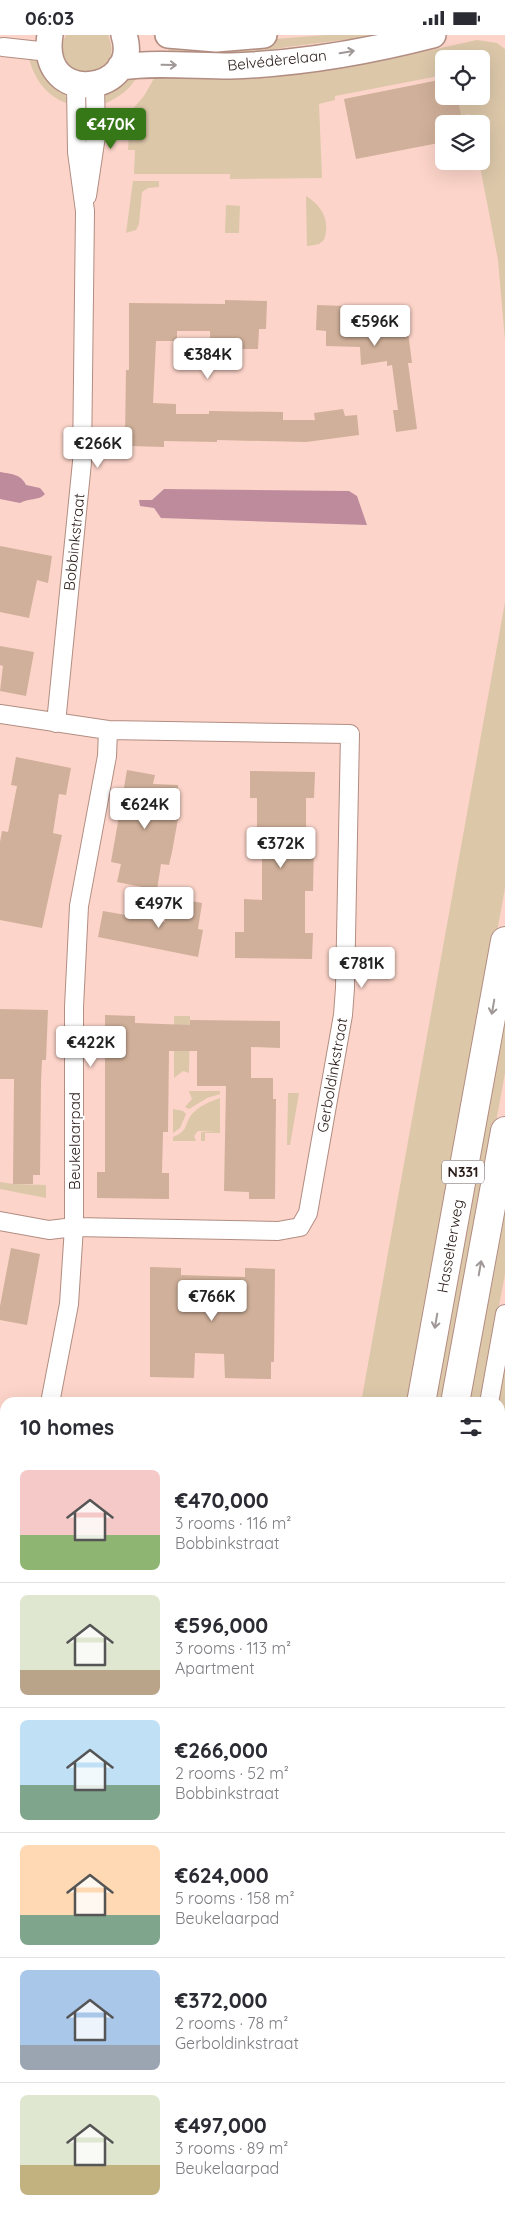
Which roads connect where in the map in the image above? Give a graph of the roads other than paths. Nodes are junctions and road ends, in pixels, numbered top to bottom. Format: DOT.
graph roads {
  1 [pos="124,35"];
  2 [pos="168,35"];
  3 [pos="264,35"];
  4 [pos="433,35"];
  5 [pos="49,44"];
  6 [pos="3,47"];
  7 [pos="120,67"];
  8 [pos="86,85"];
  9 [pos="0,714"];
  10 [pos="56,723"];
  11 [pos="108,730"];
  12 [pos="505,941"];
  13 [pos="505,1131"];
  14 [pos="0,1221"];
  15 [pos="74,1227"];
  16 [pos="505,1314"];
  17 [pos="51,1397"];
  18 [pos="422,1397"];
  19 [pos="456,1397"];
  20 [pos="490,1397"];
  1 -- 7 [label="main road"];
  2 -- 3 [label="main road, Belvédèrelaan"];
  7 -- 4 [label="main road, Belvédèrelaan, one-way"];
  5 -- 6 [label="street"];
  5 -- 8 [label="main road"];
  7 -- 8 [label="main road"];
  8 -- 10 [label="street, Bobbinkstraat"];
  9 -- 10 [label="street, Gerboldinkstraat"];
  10 -- 11 [label="street, Gerboldinkstraat"];
  11 -- 15 [label="street, Beukelaarpad"];
  11 -- 15 [label="street, Gerboldinkstraat"];
  12 -- 18 [label="main road, Hasselterweg / N331, one-way"];
  19 -- 13 [label="main road, N331, one-way"];
  14 -- 15 [label="street, Gerboldinkstraat"];
  15 -- 17 [label="street, Beukelaarpad"];
  16 -- 20 [label="street"];
}
